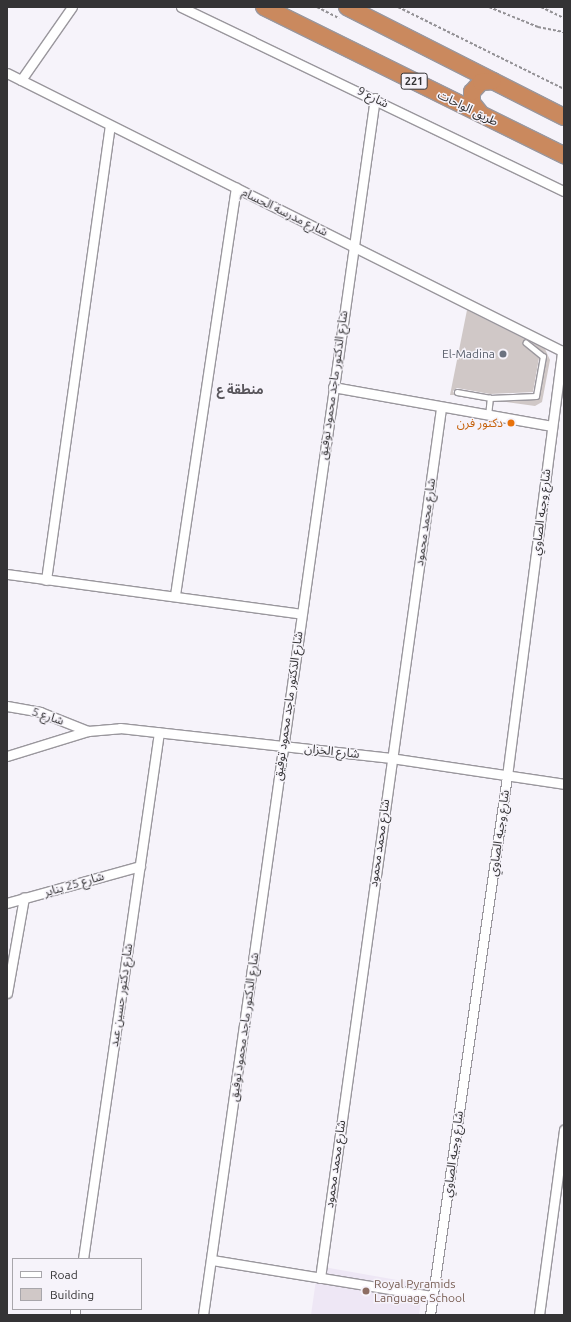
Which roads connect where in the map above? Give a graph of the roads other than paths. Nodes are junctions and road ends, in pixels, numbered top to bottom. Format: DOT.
graph roads {
  1 [pos="72,7"];
  2 [pos="181,7"];
  3 [pos="264,7"];
  4 [pos="347,7"];
  5 [pos="7,73"];
  6 [pos="21,80"];
  7 [pos="492,81"];
  8 [pos="375,98"];
  9 [pos="481,114"];
  10 [pos="564,117"];
  11 [pos="110,127"];
  12 [pos="564,155"];
  13 [pos="236,188"];
  14 [pos="564,191"];
  15 [pos="353,246"];
  16 [pos="526,343"];
  17 [pos="552,346"];
  18 [pos="563,351"];
  19 [pos="542,354"];
  20 [pos="333,387"];
  21 [pos="457,392"];
  22 [pos="490,398"];
  23 [pos="441,408"];
  24 [pos="488,416"];
  25 [pos="551,426"];
  26 [pos="7,574"];
  27 [pos="46,580"];
  28 [pos="175,595"];
  29 [pos="301,614"];
  30 [pos="7,706"];
  31 [pos="88,731"];
  32 [pos="159,732"];
  33 [pos="282,746"];
  34 [pos="7,756"];
  35 [pos="391,758"];
  36 [pos="507,776"];
  37 [pos="564,784"];
  38 [pos="140,866"];
  39 [pos="24,898"];
  40 [pos="7,903"];
  41 [pos="7,994"];
  42 [pos="564,1130"];
  43 [pos="83,1258"];
  44 [pos="212,1260"];
  45 [pos="320,1278"];
  46 [pos="433,1296"];
  47 [pos="203,1315"];
  48 [pos="430,1315"];
  49 [pos="539,1315"];
  1 -- 6 [label="street"];
  2 -- 8 [label="street, شارع 9"];
  3 -- 9 [label="highway, طريق الواحات / 221"];
  4 -- 7 [label="highway"];
  5 -- 6 [label="street, شارع مدرسة الحسام"];
  6 -- 11 [label="street, شارع مدرسة الحسام"];
  7 -- 9 [label="highway"];
  7 -- 10 [label="highway"];
  8 -- 14 [label="street, شارع 9"];
  8 -- 15 [label="street, شارع الدكتور ماجد محمود توفيق"];
  9 -- 12 [label="highway, طريق الواحات / 221"];
  11 -- 13 [label="street, شارع مدرسة الحسام"];
  11 -- 27 [label="street"];
  13 -- 15 [label="street, شارع مدرسة الحسام"];
  13 -- 28 [label="street"];
  15 -- 17 [label="street, شارع مدرسة الحسام"];
  15 -- 20 [label="street, شارع الدكتور ماجد محمود توفيق"];
  16 -- 19 [label="lane"];
  17 -- 18 [label="street, شارع مدرسة الحسام"];
  17 -- 19 [label="lane"];
  18 -- 25 [label="street, شارع وجيه الصاوي"];
  19 -- 22 [label="lane"];
  20 -- 23 [label="street"];
  20 -- 29 [label="street, شارع الدكتور ماجد محمود توفيق"];
  21 -- 22 [label="lane"];
  22 -- 24 [label="lane"];
  23 -- 24 [label="street"];
  23 -- 35 [label="street, شارع محمد محمود"];
  24 -- 25 [label="street"];
  25 -- 36 [label="street, شارع وجيه الصاوي"];
  26 -- 27 [label="street"];
  27 -- 28 [label="street"];
  28 -- 29 [label="street"];
  29 -- 33 [label="street, شارع الدكتور ماجد محمود توفيق"];
  30 -- 31 [label="street, شارع 5"];
  31 -- 32 [label="street, شارع الخزان"];
  31 -- 34 [label="street, شارع الخزان"];
  32 -- 33 [label="street, شارع الخزان"];
  32 -- 38 [label="street, شارع دكتور حسين عيد"];
  33 -- 35 [label="street, شارع الخزان"];
  33 -- 44 [label="street, شارع الدكتور ماجد محمود توفيق"];
  35 -- 36 [label="street, شارع الخزان"];
  35 -- 45 [label="street, شارع محمد محمود"];
  36 -- 37 [label="street, شارع الخزان"];
  36 -- 46 [label="street, شارع وجيه الصاوي"];
  38 -- 39 [label="street, شارع 25 يناير"];
  38 -- 43 [label="street, شارع دكتور حسين عيد"];
  39 -- 40 [label="street, شارع 25 يناير"];
  39 -- 41 [label="street"];
  42 -- 49 [label="street"];
  44 -- 45 [label="street"];
  44 -- 47 [label="street, شارع الدكتور ماجد محمود توفيق"];
  45 -- 46 [label="street"];
  46 -- 48 [label="street, شارع وجيه الصاوي"];
}
